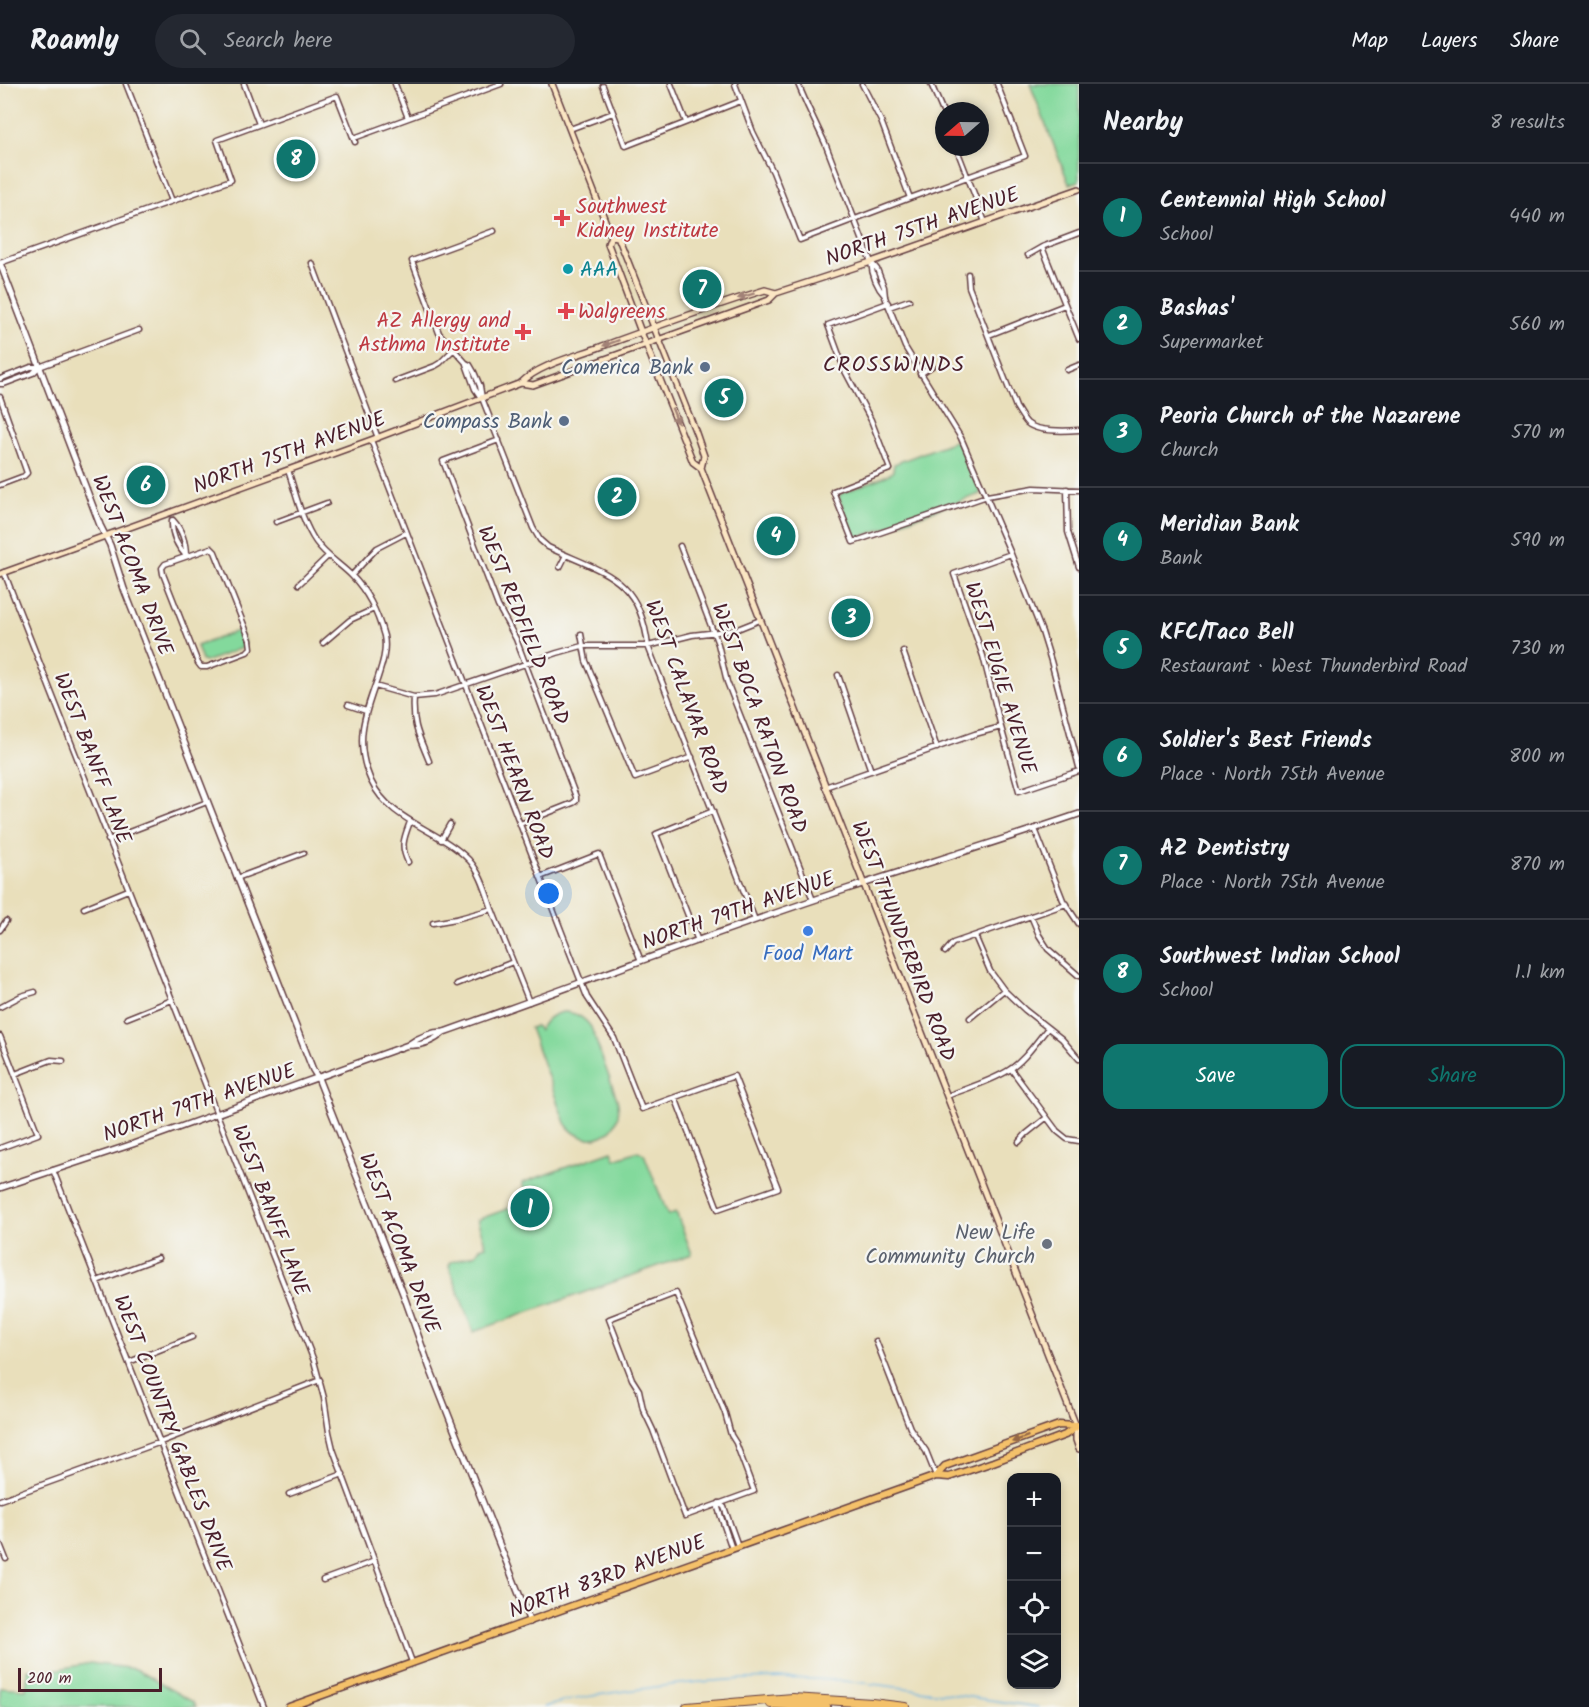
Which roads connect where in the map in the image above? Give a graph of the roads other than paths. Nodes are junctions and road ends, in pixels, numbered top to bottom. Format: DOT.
graph roads {
  1 [pos="126,84"];
  2 [pos="243,84"];
  3 [pos="395,84"];
  4 [pos="501,84"];
  5 [pos="552,84"];
  6 [pos="671,84"];
  7 [pos="735,84"];
  8 [pos="798,84"];
  9 [pos="862,84"];
  10 [pos="931,84"];
  11 [pos="997,84"];
  12 [pos="603,86"];
  13 [pos="741,101"];
  14 [pos="939,102"];
  15 [pos="613,113"];
  16 [pos="408,118"];
  17 [pos="686,122"];
  18 [pos="259,124"];
  19 [pos="570,129"];
  20 [pos="960,156"];
  21 [pos="968,177"];
  22 [pos="1079,189"];
  23 [pos="910,198"];
  24 [pos="172,201"];
  25 [pos="855,220"];
  26 [pos="985,222"];
  27 [pos="494,231"];
  28 [pos="1079,233"];
  29 [pos="611,236"];
  30 [pos="1042,247"];
  31 [pos="1028,255"];
  32 [pos="871,262"];
  33 [pos="0,263"];
  34 [pos="312,263"];
  35 [pos="968,274"];
  36 [pos="776,293"];
  37 [pos="909,300"];
  38 [pos="888,305"];
  39 [pos="1065,305"];
  40 [pos="653,327"];
  41 [pos="139,330"];
  42 [pos="641,332"];
  43 [pos="989,335"];
  44 [pos="658,339"];
  45 [pos="1079,339"];
  46 [pos="646,344"];
  47 [pos="454,349"];
  48 [pos="1079,365"];
  49 [pos="39,366"];
  50 [pos="932,366"];
  51 [pos="1067,370"];
  52 [pos="20,371"];
  53 [pos="920,374"];
  54 [pos="22,377"];
  55 [pos="395,381"];
  56 [pos="0,382"];
  57 [pos="521,383"];
  58 [pos="0,397"];
  59 [pos="482,398"];
  60 [pos="1079,430"];
  61 [pos="378,438"];
  62 [pos="371,440"];
  63 [pos="499,440"];
  64 [pos="701,468"];
  65 [pos="288,471"];
  66 [pos="0,485"];
  67 [pos="1067,489"];
  68 [pos="1079,490"];
  69 [pos="987,496"];
  70 [pos="327,503"];
  71 [pos="302,512"];
  72 [pos="276,522"];
  73 [pos="406,533"];
  74 [pos="105,536"];
  75 [pos="680,546"];
  76 [pos="1011,554"];
  77 [pos="566,555"];
  78 [pos="186,556"];
  79 [pos="328,556"];
  80 [pos="1077,559"];
  81 [pos="560,567"];
  82 [pos="1079,567"];
  83 [pos="2,573"];
  84 [pos="351,575"];
  85 [pos="299,584"];
  86 [pos="374,609"];
  87 [pos="760,620"];
  88 [pos="713,633"];
  89 [pos="581,634"];
  90 [pos="323,643"];
  91 [pos="582,646"];
  92 [pos="648,646"];
  93 [pos="903,651"];
  94 [pos="525,664"];
  95 [pos="838,675"];
  96 [pos="375,686"];
  97 [pos="465,686"];
  98 [pos="414,697"];
  99 [pos="348,705"];
  100 [pos="366,711"];
  101 [pos="1001,727"];
  102 [pos="938,748"];
  103 [pos="692,757"];
  104 [pos="429,761"];
  105 [pos="1079,769"];
  106 [pos="871,771"];
  107 [pos="825,787"];
  108 [pos="207,802"];
  109 [pos="713,811"];
  110 [pos="1079,814"];
  111 [pos="410,822"];
  112 [pos="450,824"];
  113 [pos="520,824"];
  114 [pos="1035,829"];
  115 [pos="108,840"];
  116 [pos="441,840"];
  117 [pos="304,853"];
  118 [pos="408,862"];
  119 [pos="540,877"];
  120 [pos="237,878"];
  121 [pos="864,884"];
  122 [pos="128,890"];
  123 [pos="813,900"];
  124 [pos="1066,904"];
  125 [pos="84,908"];
  126 [pos="492,909"];
  127 [pos="1031,916"];
  128 [pos="6,921"];
  129 [pos="755,921"];
  130 [pos="433,923"];
  131 [pos="1079,924"];
  132 [pos="0,930"];
  133 [pos="975,936"];
  134 [pos="698,941"];
  135 [pos="945,952"];
  136 [pos="641,961"];
  137 [pos="513,962"];
  138 [pos="1079,976"];
  139 [pos="582,983"];
  140 [pos="457,984"];
  141 [pos="1004,990"];
  142 [pos="35,992"];
  143 [pos="172,1000"];
  144 [pos="529,1002"];
  145 [pos="0,1007"];
  146 [pos="127,1018"];
  147 [pos="969,1018"];
  148 [pos="1048,1028"];
  149 [pos="0,1036"];
  150 [pos="1079,1059"];
  151 [pos="63,1061"];
  152 [pos="1011,1069"];
  153 [pos="15,1074"];
  154 [pos="318,1078"];
  155 [pos="947,1096"];
  156 [pos="675,1097"];
  157 [pos="217,1114"];
  158 [pos="1046,1118"];
  159 [pos="1079,1141"];
  160 [pos="1020,1142"];
  161 [pos="0,1148"];
  162 [pos="53,1169"];
  163 [pos="0,1188"];
  164 [pos="158,1258"];
  165 [pos="97,1281"];
  166 [pos="192,1337"];
  167 [pos="876,1341"];
  168 [pos="129,1362"];
  169 [pos="320,1380"];
  170 [pos="1078,1427"];
  171 [pos="160,1443"];
  172 [pos="1079,1449"];
  173 [pos="343,1474"];
  174 [pos="936,1476"];
  175 [pos="289,1494"];
  176 [pos="0,1500"];
  177 [pos="719,1503"];
  178 [pos="728,1518"];
  179 [pos="722,1520"];
  180 [pos="0,1544"];
  181 [pos="735,1548"];
  182 [pos="6,1559"];
  183 [pos="375,1561"];
  184 [pos="323,1580"];
  185 [pos="530,1622"];
  186 [pos="412,1663"];
  187 [pos="730,1703"];
  188 [pos="264,1707"];
  189 [pos="289,1707"];
  190 [pos="687,1707"];
  191 [pos="826,1707"];
  192 [pos="905,1707"];
  1 -- 24 [label="street"];
  2 -- 18 [label="street"];
  3 -- 16 [label="street"];
  4 -- 16 [label="street"];
  5 -- 19 [label="main road, WEST THUNDERBIRD ROAD"];
  6 -- 17 [label="street"];
  7 -- 13 [label="street"];
  8 -- 25 [label="street"];
  9 -- 23 [label="street"];
  10 -- 14 [label="street"];
  11 -- 21 [label="street"];
  12 -- 15 [label="street"];
  13 -- 17 [label="street"];
  13 -- 25 [label="street"];
  15 -- 17 [label="street"];
  15 -- 19 [label="street"];
  16 -- 18 [label="street"];
  18 -- 24 [label="street"];
  19 -- 29 [label="main road, WEST THUNDERBIRD ROAD"];
  20 -- 21 [label="street"];
  21 -- 23 [label="street"];
  21 -- 26 [label="street"];
  22 -- 26 [label="main road, NORTH 75TH AVENUE"];
  23 -- 25 [label="street"];
  24 -- 33 [label="street"];
  25 -- 32 [label="street"];
  26 -- 32 [label="main road, NORTH 75TH AVENUE"];
  27 -- 47 [label="street, WEST CALAVAR ROAD"];
  28 -- 30 [label="street"];
  29 -- 40 [label="main road, WEST THUNDERBIRD ROAD"];
  29 -- 42 [label="main road, WEST THUNDERBIRD ROAD"];
  30 -- 31 [label="street"];
  30 -- 39 [label="street"];
  32 -- 36 [label="main road, NORTH 75TH AVENUE"];
  32 -- 38 [label="street"];
  33 -- 49 [label="street, WEST ACOMA DRIVE"];
  34 -- 61 [label="street"];
  35 -- 43 [label="street"];
  36 -- 40 [label="main road, NORTH 75TH AVENUE, one-way"];
  36 -- 44 [label="main road, NORTH 75TH AVENUE"];
  37 -- 38 [label="street"];
  38 -- 53 [label="street"];
  38 -- 69 [label="street"];
  39 -- 43 [label="street"];
  39 -- 45 [label="street"];
  40 -- 42 [label="main road, NORTH 75TH AVENUE"];
  40 -- 44 [label="main road, WEST THUNDERBIRD ROAD"];
  41 -- 49 [label="street"];
  42 -- 46 [label="main road, WEST THUNDERBIRD ROAD"];
  42 -- 57 [label="main road, NORTH 75TH AVENUE, one-way"];
  43 -- 60 [label="street"];
  44 -- 46 [label="main road, NORTH 75TH AVENUE"];
  44 -- 64 [label="main road, WEST THUNDERBIRD ROAD"];
  46 -- 57 [label="main road, NORTH 75TH AVENUE"];
  46 -- 64 [label="main road, WEST THUNDERBIRD ROAD, one-way"];
  47 -- 55 [label="street"];
  47 -- 59 [label="street, WEST CALAVAR ROAD"];
  48 -- 51 [label="street"];
  49 -- 52 [label="street"];
  49 -- 54 [label="street"];
  49 -- 74 [label="street, WEST ACOMA DRIVE"];
  50 -- 53 [label="street"];
  52 -- 54 [label="street"];
  52 -- 56 [label="street"];
  53 -- 69 [label="street"];
  54 -- 56 [label="street"];
  57 -- 59 [label="main road, NORTH 75TH AVENUE"];
  58 -- 66 [label="street"];
  59 -- 61 [label="main road, NORTH 75TH AVENUE"];
  59 -- 63 [label="street, WEST CALAVAR ROAD"];
  61 -- 62 [label="main road, NORTH 75TH AVENUE"];
  62 -- 65 [label="main road, NORTH 75TH AVENUE"];
  62 -- 73 [label="street, WEST HEARN ROAD"];
  63 -- 77 [label="street, WEST CALAVAR ROAD"];
  63 -- 94 [label="street, WEST REDFIELD ROAD"];
  64 -- 87 [label="main road, WEST THUNDERBIRD ROAD"];
  65 -- 71 [label="street"];
  65 -- 74 [label="main road, NORTH 75TH AVENUE"];
  67 -- 68 [label="street"];
  67 -- 69 [label="street"];
  67 -- 80 [label="street"];
  69 -- 76 [label="street"];
  70 -- 71 [label="street"];
  71 -- 72 [label="street"];
  71 -- 79 [label="street"];
  73 -- 84 [label="street"];
  73 -- 97 [label="street, WEST HEARN ROAD"];
  74 -- 83 [label="main road, NORTH 75TH AVENUE"];
  74 -- 108 [label="street, WEST ACOMA DRIVE"];
  75 -- 88 [label="street, WEST BOCA RATON ROAD"];
  76 -- 101 [label="street, WEST EUGIE AVENUE"];
  76 -- 105 [label="street"];
  77 -- 81 [label="street"];
  77 -- 92 [label="street, WEST CALAVAR ROAD"];
  78 -- 78 [label="street"];
  78 -- 78 [label="street"];
  79 -- 84 [label="street"];
  79 -- 85 [label="street"];
  80 -- 82 [label="street"];
  83 -- 115 [label="street, WEST BANFF LANE"];
  84 -- 86 [label="street"];
  86 -- 90 [label="street"];
  86 -- 96 [label="street"];
  87 -- 88 [label="street"];
  87 -- 107 [label="main road, WEST THUNDERBIRD ROAD"];
  88 -- 92 [label="street"];
  88 -- 123 [label="street, WEST BOCA RATON ROAD"];
  89 -- 91 [label="street"];
  91 -- 92 [label="street"];
  91 -- 94 [label="street"];
  91 -- 103 [label="street"];
  92 -- 103 [label="street, WEST CALAVAR ROAD"];
  93 -- 102 [label="street"];
  94 -- 97 [label="street"];
  94 -- 113 [label="street, WEST REDFIELD ROAD"];
  95 -- 106 [label="street"];
  96 -- 98 [label="street"];
  96 -- 100 [label="street"];
  97 -- 98 [label="street"];
  97 -- 113 [label="street, WEST HEARN ROAD"];
  98 -- 104 [label="street"];
  99 -- 100 [label="street"];
  100 -- 111 [label="street"];
  101 -- 102 [label="street"];
  101 -- 105 [label="street, WEST EUGIE AVENUE"];
  102 -- 106 [label="street"];
  103 -- 109 [label="street, WEST CALAVAR ROAD"];
  106 -- 107 [label="street"];
  107 -- 121 [label="main road, WEST THUNDERBIRD ROAD"];
  108 -- 115 [label="street"];
  108 -- 120 [label="street, WEST ACOMA DRIVE"];
  109 -- 129 [label="street, WEST CALAVAR ROAD"];
  109 -- 134 [label="street"];
  110 -- 114 [label="street, NORTH 79TH AVENUE"];
  111 -- 116 [label="street"];
  111 -- 118 [label="street"];
  112 -- 116 [label="street"];
  113 -- 119 [label="street, WEST HEARN ROAD"];
  114 -- 121 [label="street, NORTH 79TH AVENUE"];
  114 -- 124 [label="street"];
  115 -- 122 [label="street, WEST BANFF LANE"];
  116 -- 126 [label="street"];
  117 -- 120 [label="street"];
  119 -- 136 [label="street"];
  119 -- 139 [label="street, WEST HEARN ROAD"];
  120 -- 154 [label="street, WEST ACOMA DRIVE"];
  121 -- 123 [label="street, NORTH 79TH AVENUE"];
  121 -- 155 [label="main road, WEST THUNDERBIRD ROAD"];
  122 -- 125 [label="street"];
  122 -- 143 [label="street, WEST BANFF LANE"];
  123 -- 129 [label="street, NORTH 79TH AVENUE"];
  124 -- 127 [label="street"];
  124 -- 131 [label="street"];
  126 -- 130 [label="street"];
  126 -- 137 [label="street"];
  127 -- 133 [label="street"];
  127 -- 138 [label="street"];
  128 -- 132 [label="street"];
  129 -- 134 [label="street, NORTH 79TH AVENUE"];
  133 -- 135 [label="street"];
  133 -- 141 [label="street"];
  134 -- 136 [label="street, NORTH 79TH AVENUE"];
  136 -- 139 [label="street, NORTH 79TH AVENUE"];
  137 -- 140 [label="street"];
  137 -- 144 [label="street"];
  139 -- 144 [label="street, NORTH 79TH AVENUE"];
  139 -- 156 [label="street, WEST HEARN ROAD"];
  141 -- 147 [label="street"];
  141 -- 148 [label="street"];
  142 -- 145 [label="street"];
  143 -- 146 [label="street"];
  143 -- 157 [label="street, WEST BANFF LANE"];
  144 -- 154 [label="street, NORTH 79TH AVENUE"];
  148 -- 150 [label="street"];
  148 -- 152 [label="street"];
  149 -- 153 [label="street"];
  151 -- 153 [label="street"];
  152 -- 155 [label="street"];
  152 -- 158 [label="street"];
  153 -- 161 [label="street"];
  154 -- 157 [label="street, NORTH 79TH AVENUE"];
  154 -- 185 [label="street, WEST ACOMA DRIVE"];
  155 -- 170 [label="main road, WEST THUNDERBIRD ROAD"];
  156 -- 156 [label="street"];
  157 -- 162 [label="street, NORTH 79TH AVENUE"];
  157 -- 169 [label="street, WEST BANFF LANE"];
  158 -- 159 [label="street"];
  158 -- 160 [label="street"];
  162 -- 163 [label="street, NORTH 79TH AVENUE"];
  162 -- 165 [label="street, WEST COUNTRY GABLES DRIVE"];
  164 -- 165 [label="street"];
  165 -- 168 [label="street, WEST COUNTRY GABLES DRIVE"];
  166 -- 168 [label="street"];
  167 -- 174 [label="street"];
  168 -- 171 [label="street, WEST COUNTRY GABLES DRIVE"];
  169 -- 171 [label="street"];
  169 -- 173 [label="street, WEST BANFF LANE"];
  170 -- 172 [label="main road, WEST THUNDERBIRD ROAD"];
  170 -- 174 [label="main road, NORTH 83RD AVENUE"];
  170 -- 174 [label="main road, NORTH 83RD AVENUE, one-way"];
  171 -- 176 [label="street"];
  171 -- 188 [label="street, WEST COUNTRY GABLES DRIVE"];
  173 -- 175 [label="street"];
  173 -- 183 [label="street, WEST BANFF LANE"];
  174 -- 181 [label="main road, NORTH 83RD AVENUE"];
  177 -- 177 [label="street"];
  177 -- 178 [label="street"];
  177 -- 179 [label="street"];
  178 -- 179 [label="street"];
  178 -- 181 [label="street"];
  179 -- 181 [label="street"];
  180 -- 182 [label="street"];
  181 -- 185 [label="main road, NORTH 83RD AVENUE"];
  183 -- 184 [label="street"];
  183 -- 186 [label="street, WEST BANFF LANE"];
  185 -- 186 [label="main road, NORTH 83RD AVENUE"];
  186 -- 189 [label="main road, NORTH 83RD AVENUE"];
  187 -- 190 [label="highway"];
  187 -- 191 [label="highway"];
  187 -- 192 [label="highway"];
}
